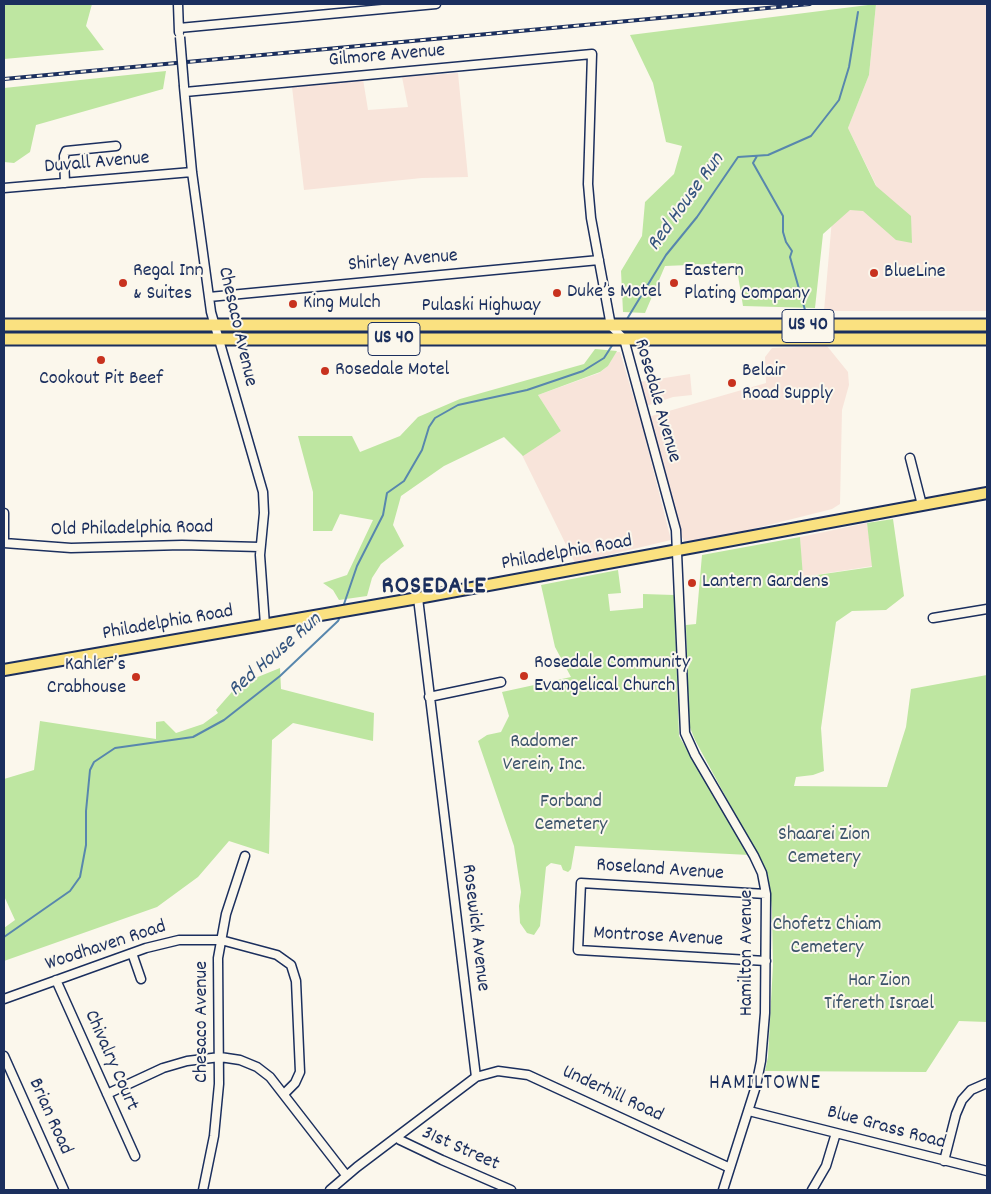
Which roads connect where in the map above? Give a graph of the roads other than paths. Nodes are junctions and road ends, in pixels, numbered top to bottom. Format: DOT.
graph roads {
  1 [pos="178,4"];
  2 [pos="436,4"];
  3 [pos="179,28"];
  4 [pos="592,54"];
  5 [pos="184,89"];
  6 [pos="116,146"];
  7 [pos="192,172"];
  8 [pos="65,183"];
  9 [pos="4,188"];
  10 [pos="599,260"];
  11 [pos="209,297"];
  12 [pos="4,325"];
  13 [pos="987,325"];
  14 [pos="215,326"];
  15 [pos="611,326"];
  16 [pos="4,339"];
  17 [pos="624,339"];
  18 [pos="987,339"];
  19 [pos="219,340"];
  20 [pos="910,458"];
  21 [pos="987,493"];
  22 [pos="922,505"];
  23 [pos="4,513"];
  24 [pos="4,543"];
  25 [pos="260,547"];
  26 [pos="678,551"];
  27 [pos="418,598"];
  28 [pos="987,609"];
  29 [pos="933,618"];
  30 [pos="265,625"];
  31 [pos="4,670"];
  32 [pos="501,682"];
  33 [pos="429,697"];
  34 [pos="245,856"];
  35 [pos="766,894"];
  36 [pos="220,940"];
  37 [pos="578,950"];
  38 [pos="132,953"];
  39 [pos="766,961"];
  40 [pos="141,979"];
  41 [pos="56,980"];
  42 [pos="4,999"];
  43 [pos="4,1056"];
  44 [pos="220,1057"];
  45 [pos="476,1077"];
  46 [pos="987,1083"];
  47 [pos="107,1094"];
  48 [pos="284,1094"];
  49 [pos="749,1111"];
  50 [pos="836,1133"];
  51 [pos="397,1136"];
  52 [pos="135,1156"];
  53 [pos="944,1161"];
  54 [pos="730,1168"];
  55 [pos="987,1171"];
  56 [pos="346,1175"];
  57 [pos="64,1190"];
  58 [pos="203,1190"];
  59 [pos="330,1190"];
  60 [pos="511,1190"];
  61 [pos="723,1190"];
  62 [pos="812,1190"];
  1 -- 3 [label="street, Chesaco Avenue"];
  2 -- 3 [label="street"];
  3 -- 5 [label="street, Chesaco Avenue, bridge"];
  4 -- 5 [label="street, Gilmore Avenue"];
  4 -- 10 [label="street, Rosedale Avenue"];
  5 -- 7 [label="street, Chesaco Avenue"];
  6 -- 8 [label="street"];
  7 -- 8 [label="street, Duvall Avenue"];
  7 -- 11 [label="street, Chesaco Avenue"];
  8 -- 9 [label="street, Duvall Avenue"];
  10 -- 11 [label="street, Shirley Avenue"];
  10 -- 15 [label="street, Rosedale Avenue"];
  11 -- 14 [label="street, Chesaco Avenue"];
  12 -- 14 [label="highway, Pulaski Highway / US 40"];
  13 -- 15 [label="highway, Pulaski Highway / US 40"];
  14 -- 15 [label="highway, Pulaski Highway / US 40"];
  14 -- 19 [label="street, Chesaco Avenue"];
  15 -- 17 [label="street, Rosedale Avenue"];
  16 -- 19 [label="highway, Pulaski Highway / US 40"];
  17 -- 18 [label="highway, Pulaski Highway / US 40"];
  17 -- 19 [label="highway, Pulaski Highway / US 40"];
  17 -- 26 [label="street, Rosedale Avenue"];
  19 -- 25 [label="street, Chesaco Avenue"];
  20 -- 22 [label="street"];
  21 -- 22 [label="main road, Philadelphia Road"];
  22 -- 26 [label="main road, Philadelphia Road"];
  23 -- 24 [label="street"];
  24 -- 25 [label="street, Old Philadelphia Road"];
  25 -- 30 [label="street, Chesaco Avenue"];
  26 -- 27 [label="main road, Philadelphia Road"];
  26 -- 35 [label="street, Hamilton Avenue"];
  27 -- 30 [label="main road, Philadelphia Road"];
  27 -- 33 [label="street, Rosewick Avenue"];
  28 -- 29 [label="street"];
  30 -- 31 [label="main road, Philadelphia Road"];
  32 -- 33 [label="street"];
  33 -- 45 [label="street, Rosewick Avenue"];
  34 -- 36 [label="street, Chesaco Avenue"];
  35 -- 37 [label="street, Roseland Avenue"];
  35 -- 39 [label="street, Hamilton Avenue"];
  36 -- 38 [label="street, Woodhaven Road"];
  36 -- 44 [label="street, Chesaco Avenue"];
  36 -- 48 [label="street, Woodhaven Road"];
  37 -- 39 [label="street, Montrose Avenue"];
  38 -- 40 [label="street"];
  38 -- 41 [label="street, Woodhaven Road"];
  39 -- 49 [label="street, Hamilton Avenue"];
  41 -- 42 [label="street, Woodhaven Road"];
  41 -- 47 [label="street, Chivalry Court"];
  43 -- 57 [label="street, Brian Road"];
  44 -- 47 [label="street"];
  44 -- 48 [label="street"];
  44 -- 58 [label="street, Chesaco Avenue"];
  45 -- 51 [label="street"];
  45 -- 54 [label="street, Underhill Road"];
  46 -- 53 [label="street"];
  47 -- 52 [label="street, Chivalry Court"];
  48 -- 56 [label="street"];
  49 -- 50 [label="street, Blue Grass Road"];
  49 -- 54 [label="street, Hamilton Avenue"];
  50 -- 53 [label="street, Blue Grass Road"];
  50 -- 62 [label="street"];
  51 -- 56 [label="street"];
  51 -- 60 [label="street, 31st Street"];
  53 -- 55 [label="street, Blue Grass Road"];
  54 -- 61 [label="street, Hamilton Avenue"];
  56 -- 59 [label="street"];
}
